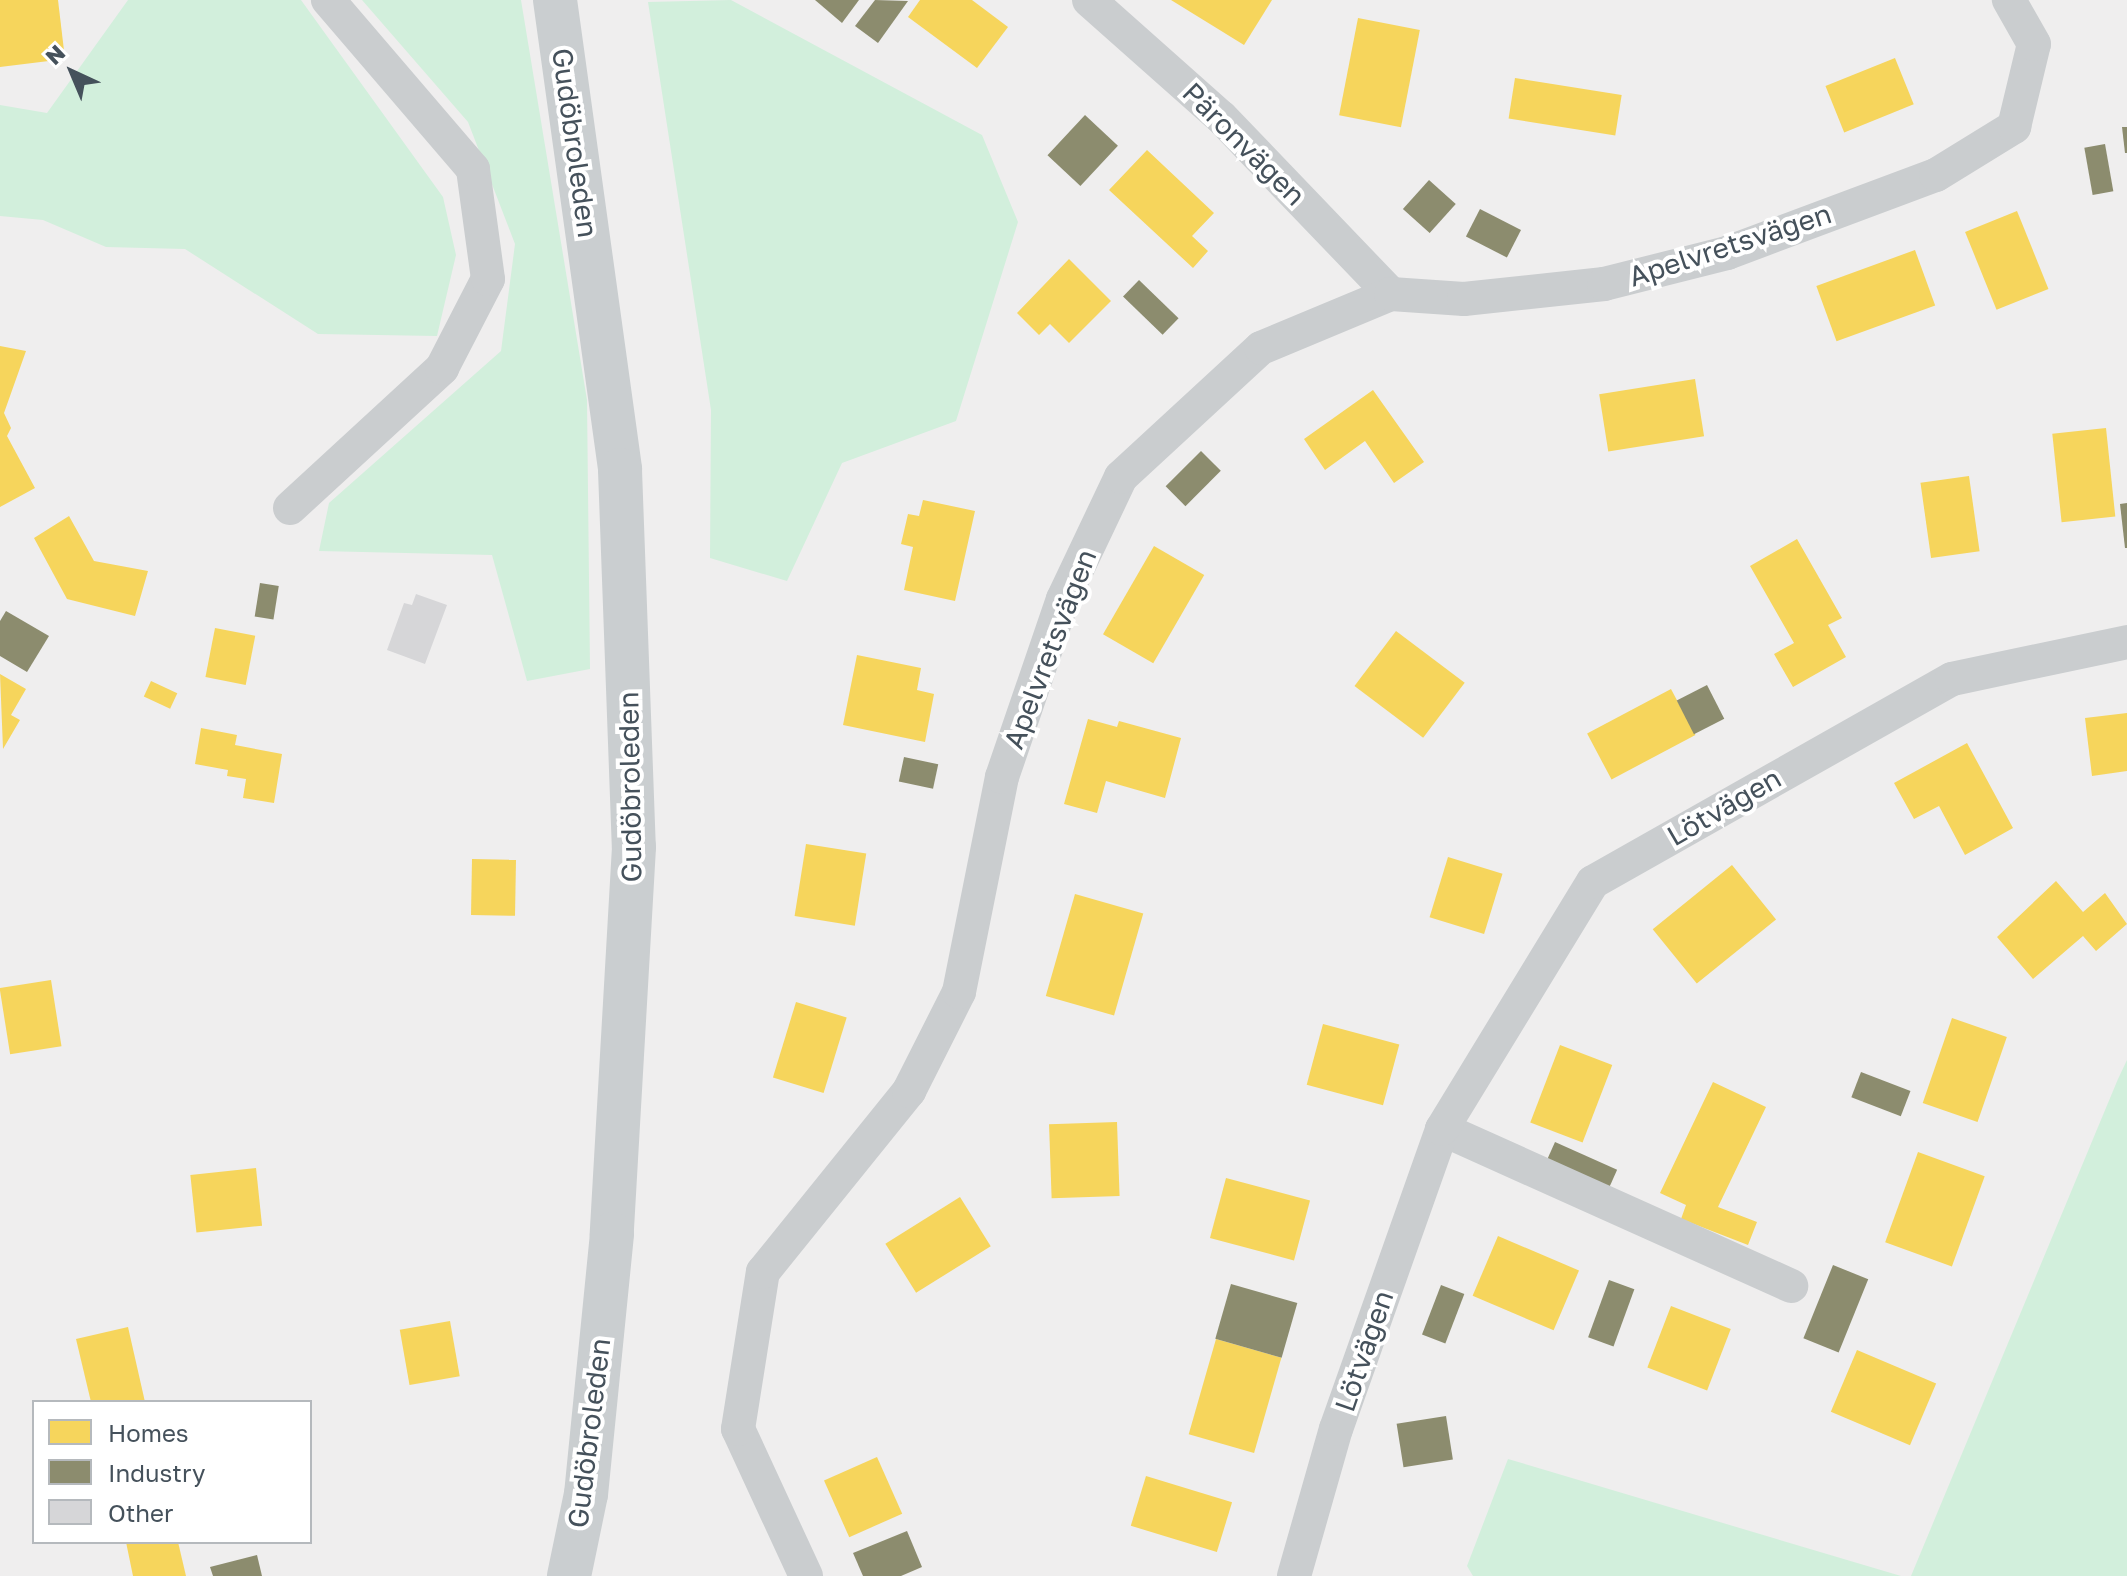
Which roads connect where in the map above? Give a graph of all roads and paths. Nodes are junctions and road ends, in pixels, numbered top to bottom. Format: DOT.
graph roads {
  1 [pos="328,0"];
  2 [pos="555,0"];
  3 [pos="1089,0"];
  4 [pos="2009,0"];
  5 [pos="1391,294"];
  6 [pos="290,508"];
  7 [pos="2127,642"];
  8 [pos="1442,1129"];
  9 [pos="1791,1286"];
  10 [pos="569,1576"];
  11 [pos="806,1576"];
  12 [pos="1294,1576"];
  1 -- 6 [label="street"];
  2 -- 10 [label="main road, Gudöbroleden"];
  3 -- 5 [label="street, Päronvägen"];
  4 -- 5 [label="street, Apelvretsvägen"];
  5 -- 11 [label="street, Apelvretsvägen"];
  7 -- 8 [label="street, Lötvägen"];
  8 -- 9 [label="street"];
  8 -- 12 [label="street, Lötvägen"];
}
